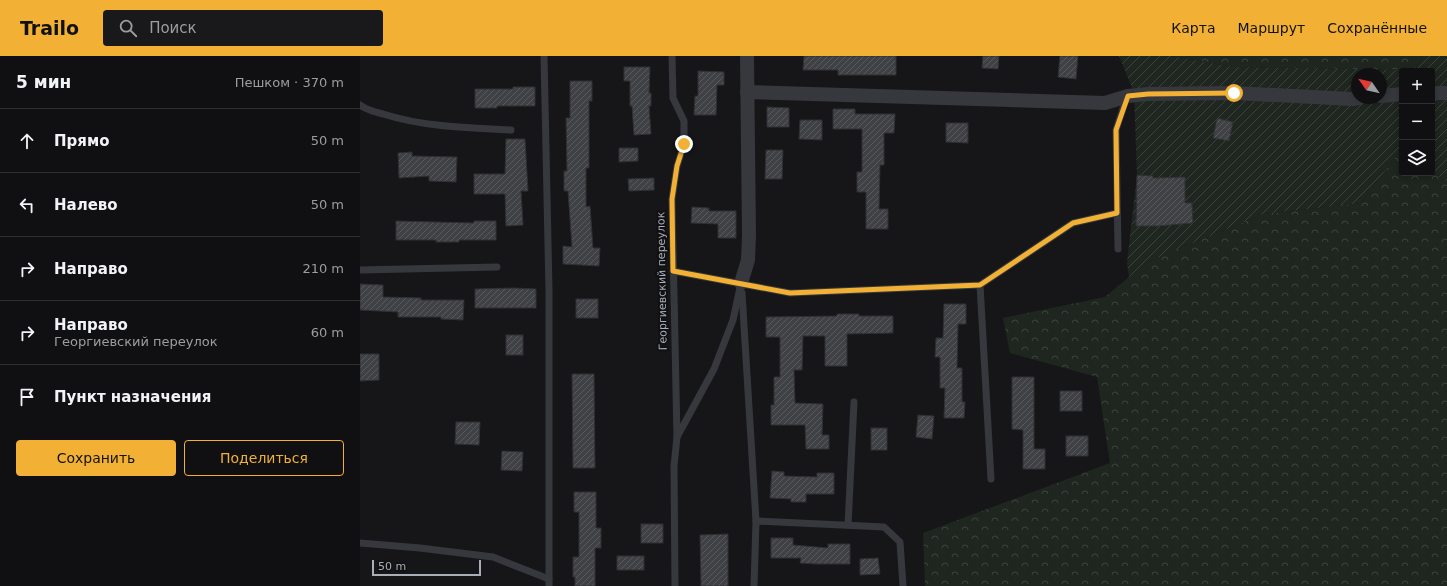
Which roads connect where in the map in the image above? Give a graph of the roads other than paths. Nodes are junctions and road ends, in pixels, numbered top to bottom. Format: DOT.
graph roads {
  1 [pos="544,56"];
  2 [pos="672,56"];
  3 [pos="747,56"];
  4 [pos="747,92"];
  5 [pos="1435,93"];
  6 [pos="1447,93"];
  7 [pos="1399,94"];
  8 [pos="1387,95"];
  9 [pos="1128,96"];
  10 [pos="1351,99"];
  11 [pos="360,105"];
  12 [pos="511,130"];
  13 [pos="1117,213"];
  14 [pos="1118,249"];
  15 [pos="497,267"];
  16 [pos="360,270"];
  17 [pos="673,271"];
  18 [pos="741,283"];
  19 [pos="980,285"];
  20 [pos="854,402"];
  21 [pos="677,437"];
  22 [pos="991,479"];
  23 [pos="756,521"];
  24 [pos="848,525"];
  25 [pos="360,543"];
  26 [pos="549,582"];
  27 [pos="675,586"];
  28 [pos="754,586"];
  29 [pos="903,586"];
  1 -- 26 [label="lane"];
  2 -- 17 [label="lane, Георгиевский переулок"];
  3 -- 4 [label="street"];
  4 -- 9 [label="street"];
  4 -- 18 [label="street"];
  5 -- 6 [label="street"];
  7 -- 8 [label="street"];
  9 -- 10 [label="street"];
  9 -- 13 [label="lane"];
  11 -- 12 [label="lane"];
  13 -- 14 [label="lane"];
  13 -- 19 [label="lane"];
  15 -- 16 [label="lane"];
  17 -- 18 [label="lane"];
  17 -- 21 [label="lane, Георгиевский переулок"];
  18 -- 19 [label="lane"];
  18 -- 21 [label="lane"];
  18 -- 23 [label="lane"];
  19 -- 22 [label="lane"];
  20 -- 24 [label="lane"];
  21 -- 27 [label="lane, Георгиевский переулок"];
  23 -- 24 [label="lane"];
  23 -- 28 [label="lane"];
  24 -- 29 [label="lane"];
  25 -- 26 [label="lane"];
}
